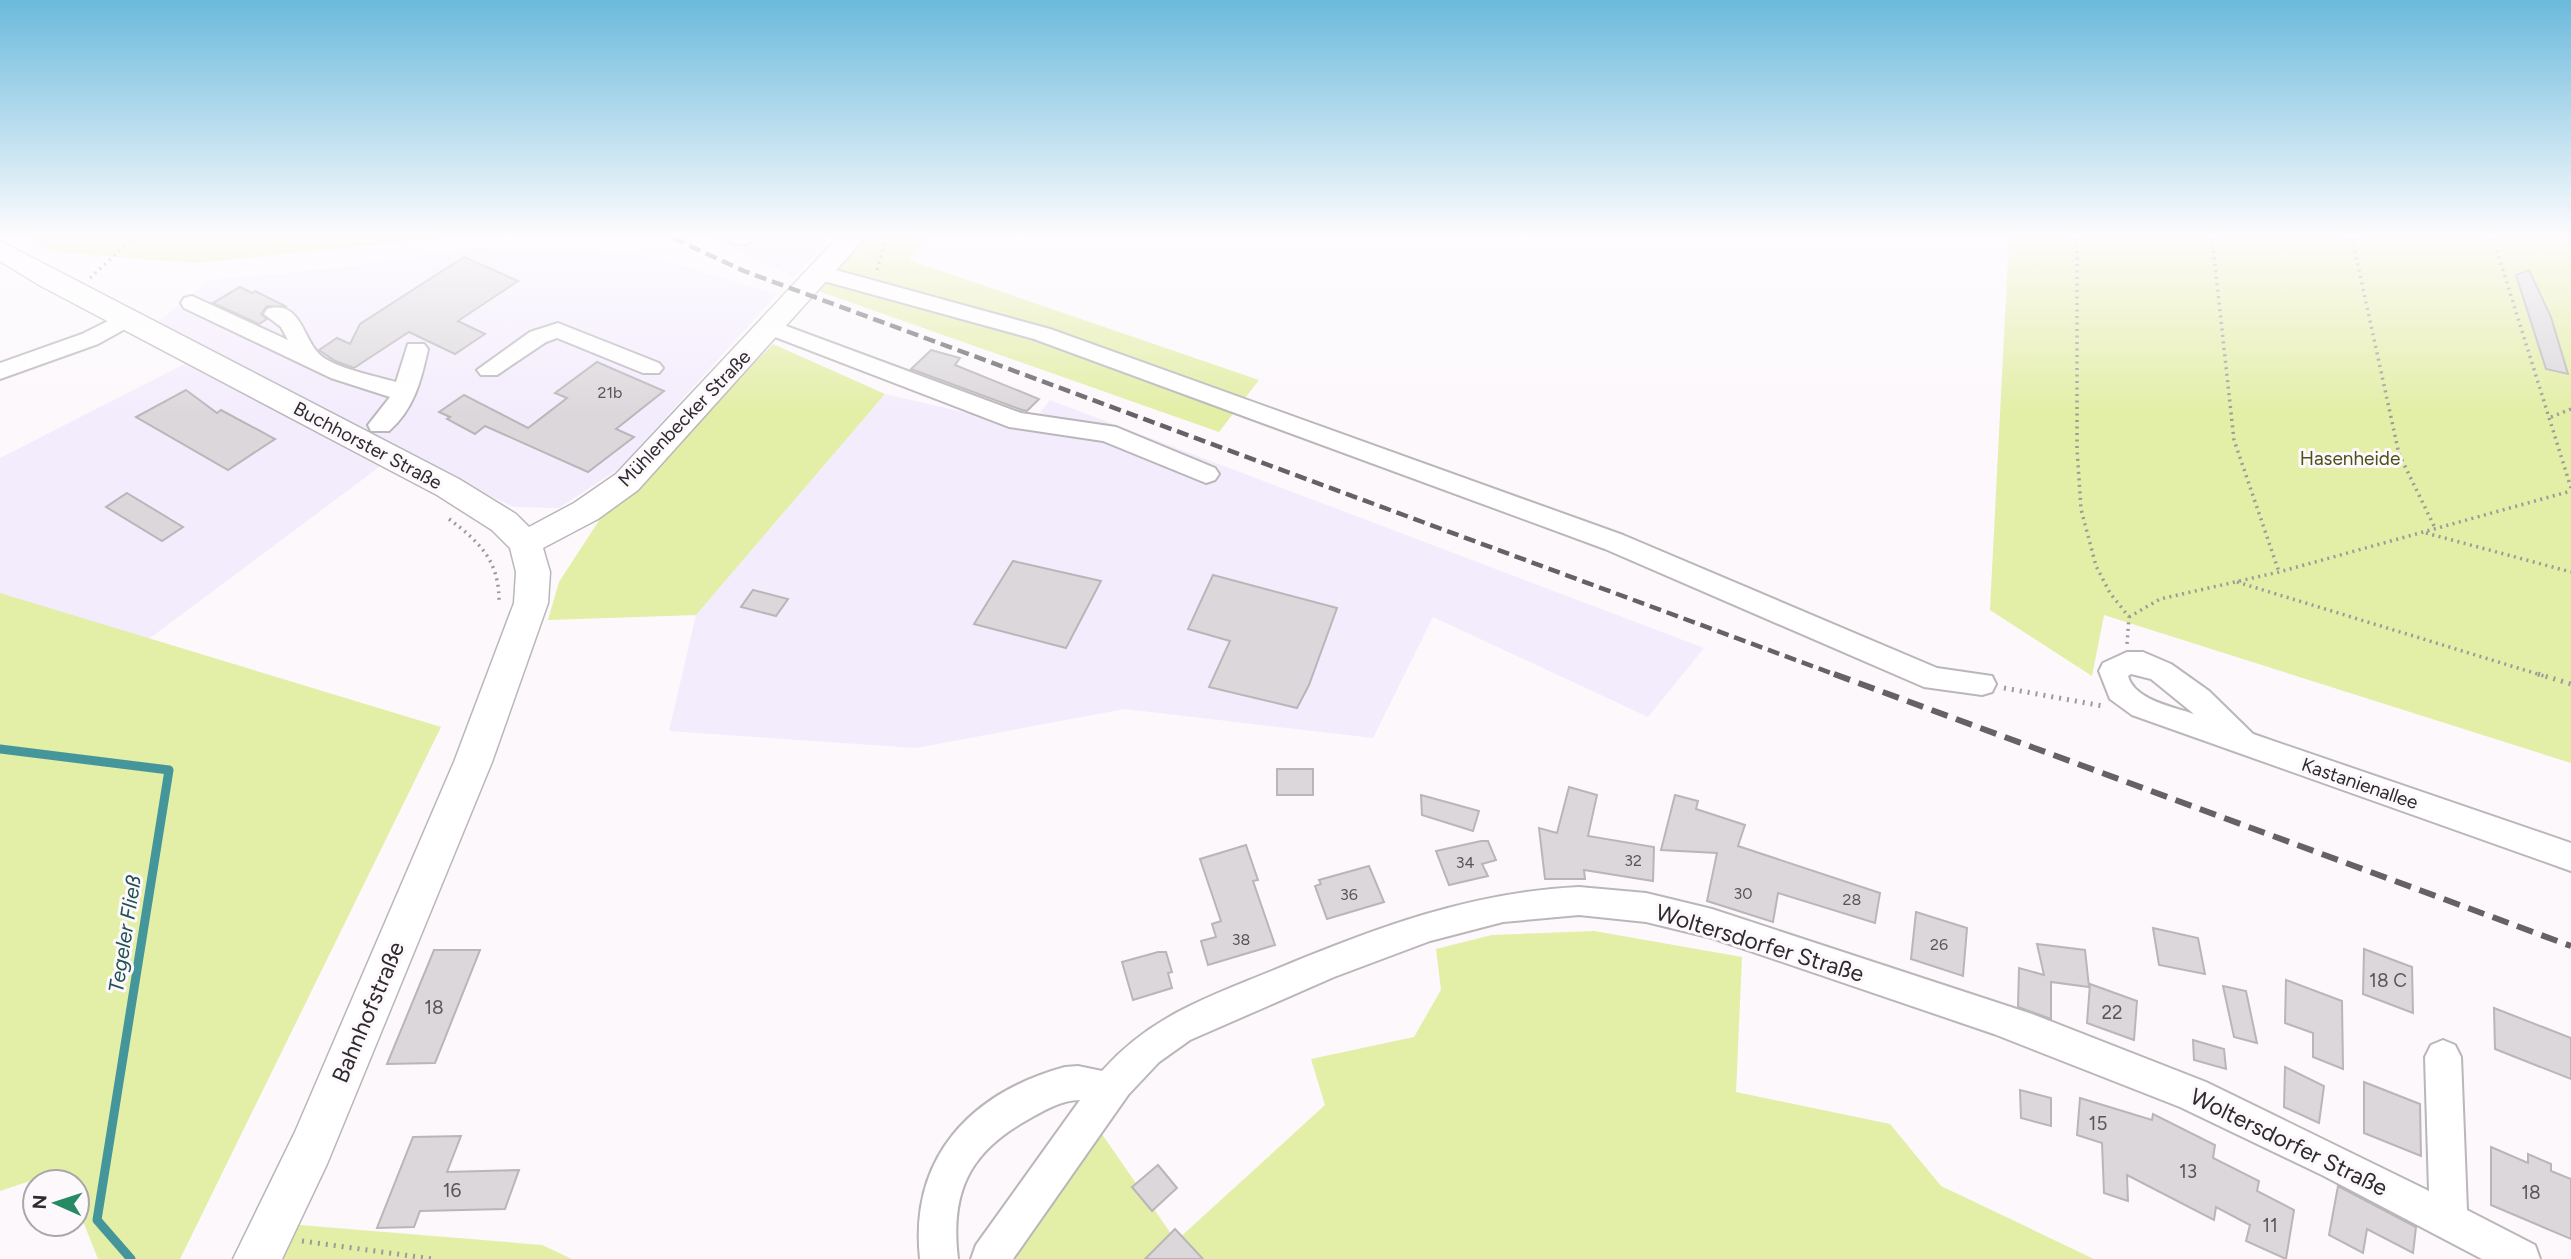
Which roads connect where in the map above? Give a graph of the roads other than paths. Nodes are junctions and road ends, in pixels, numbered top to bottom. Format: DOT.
graph roads {
  1 [pos="84,297"];
  2 [pos="799,297"];
  3 [pos="908,297"];
  4 [pos="192,303"];
  5 [pos="275,314"];
  6 [pos="126,319"];
  7 [pos="770,327"];
  8 [pos="416,349"];
  9 [pos="311,360"];
  10 [pos="650,368"];
  11 [pos="489,370"];
  12 [pos="0,371"];
  13 [pos="405,393"];
  14 [pos="380,425"];
  15 [pos="1206,474"];
  16 [pos="525,543"];
  17 [pos="1982,684"];
  18 [pos="2242,741"];
  19 [pos="2571,856"];
  20 [pos="2443,1057"];
  21 [pos="1109,1090"];
  22 [pos="2449,1221"];
  23 [pos="263,1248"];
  24 [pos="939,1259"];
  25 [pos="990,1259"];
  26 [pos="2521,1259"];
  1 -- 6 [label="main road, Buchhorster Straße"];
  2 -- 7 [label="main road, Mühlenbecker Straße"];
  3 -- 17 [label="street"];
  4 -- 9 [label="street"];
  5 -- 9 [label="street"];
  6 -- 12 [label="street"];
  6 -- 16 [label="main road, Buchhorster Straße"];
  7 -- 15 [label="street"];
  7 -- 16 [label="main road, Mühlenbecker Straße"];
  8 -- 13 [label="street"];
  9 -- 13 [label="street"];
  10 -- 11 [label="street"];
  13 -- 14 [label="street"];
  16 -- 23 [label="main road, Bahnhofstraße"];
  18 -- 18 [label="street, Kastanienallee"];
  18 -- 19 [label="street, Kastanienallee"];
  20 -- 22 [label="street"];
  21 -- 22 [label="street, Woltersdorfer Straße"];
  21 -- 24 [label="street"];
  21 -- 25 [label="street, Woltersdorfer Straße"];
  22 -- 26 [label="street, Woltersdorfer Straße"];
}
